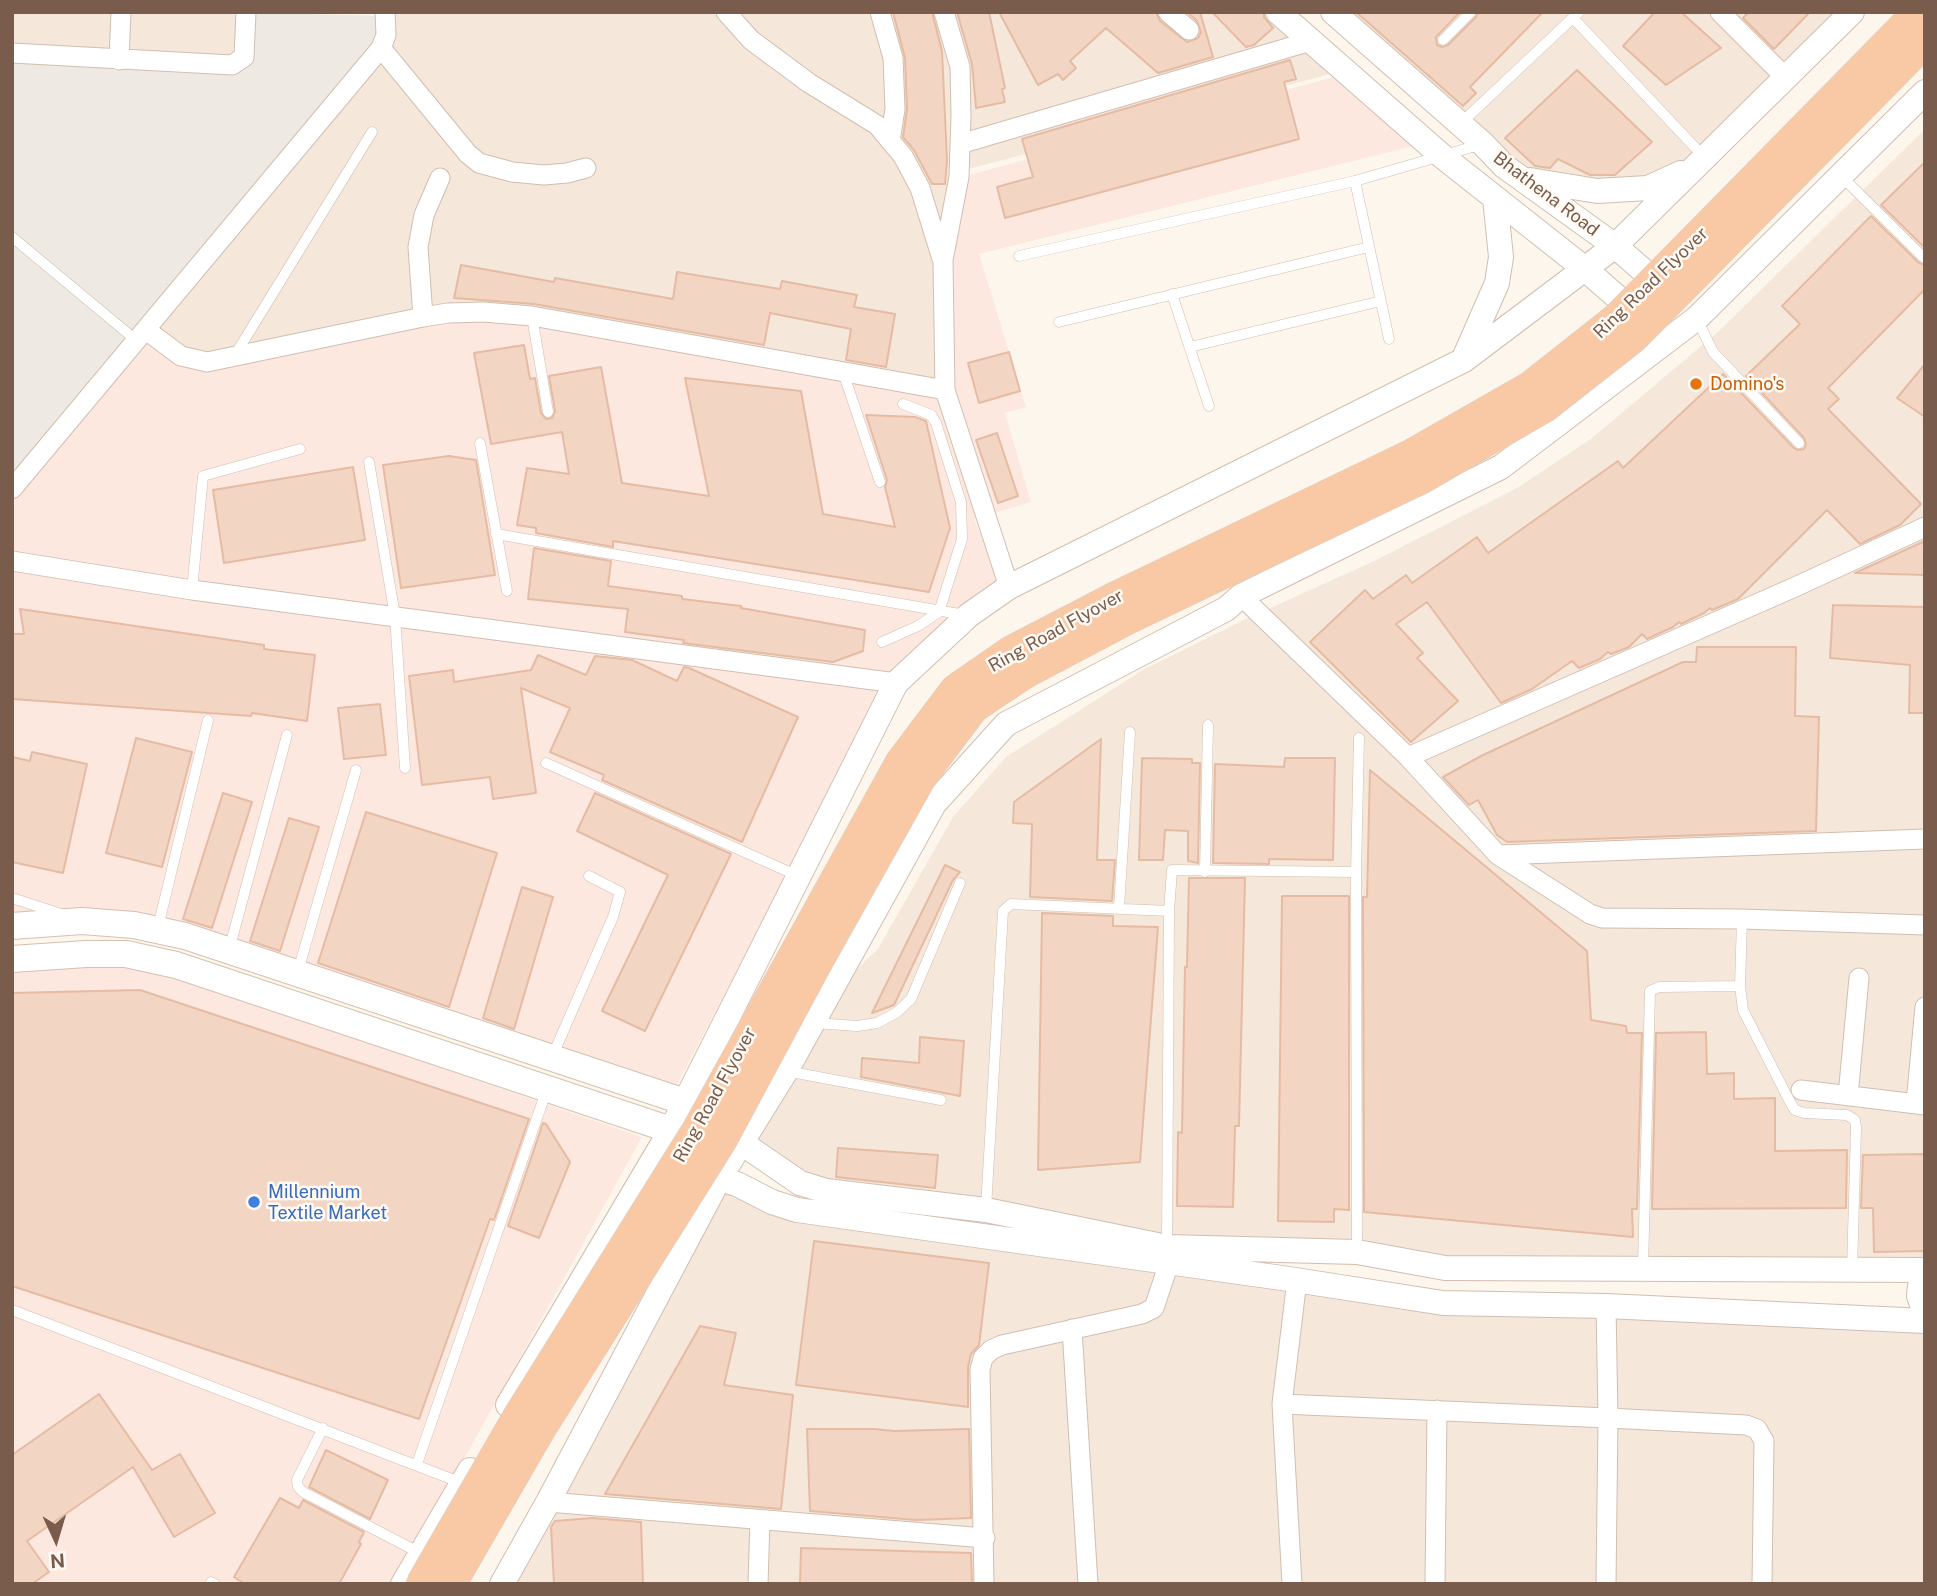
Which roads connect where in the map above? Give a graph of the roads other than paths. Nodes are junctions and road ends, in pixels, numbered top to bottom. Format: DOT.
graph roads {
  1 [pos="121,12"];
  2 [pos="246,12"];
  3 [pos="371,12"];
  4 [pos="726,12"];
  5 [pos="880,12"];
  6 [pos="944,12"];
  7 [pos="1168,12"];
  8 [pos="1278,12"];
  9 [pos="1333,12"];
  10 [pos="1471,12"];
  11 [pos="1720,12"];
  12 [pos="1852,12"];
  13 [pos="1919,12"];
  14 [pos="385,13"];
  15 [pos="1576,15"];
  16 [pos="1189,30"];
  17 [pos="1443,40"];
  18 [pos="1311,41"];
  19 [pos="1925,41"];
  20 [pos="381,48"];
  21 [pos="12,53"];
  22 [pos="119,60"];
  23 [pos="1786,78"];
  24 [pos="1925,92"];
  25 [pos="1460,124"];
  26 [pos="372,132"];
  27 [pos="890,141"];
  28 [pos="960,144"];
  29 [pos="1483,144"];
  30 [pos="1442,156"];
  31 [pos="1700,162"];
  32 [pos="586,168"];
  33 [pos="1839,175"];
  34 [pos="440,178"];
  35 [pos="1522,179"];
  36 [pos="1355,181"];
  37 [pos="1495,198"];
  38 [pos="12,237"];
  39 [pos="1615,246"];
  40 [pos="1369,247"];
  41 [pos="1018,256"];
  42 [pos="1924,258"];
  43 [pos="943,260"];
  44 [pos="1585,269"];
  45 [pos="1172,294"];
  46 [pos="1381,301"];
  47 [pos="532,316"];
  48 [pos="423,317"];
  49 [pos="1697,318"];
  50 [pos="1059,322"];
  51 [pos="141,336"];
  52 [pos="1389,339"];
  53 [pos="1667,342"];
  54 [pos="1190,347"];
  55 [pos="233,358"];
  56 [pos="1464,360"];
  57 [pos="843,372"];
  58 [pos="944,390"];
  59 [pos="903,404"];
  60 [pos="1209,406"];
  61 [pos="548,412"];
  62 [pos="480,443"];
  63 [pos="1799,443"];
  64 [pos="300,449"];
  65 [pos="369,462"];
  66 [pos="880,482"];
  67 [pos="12,489"];
  68 [pos="1925,527"];
  69 [pos="496,534"];
  70 [pos="12,561"];
  71 [pos="1009,587"];
  72 [pos="192,590"];
  73 [pos="507,592"];
  74 [pos="1241,596"];
  75 [pos="939,612"];
  76 [pos="969,615"];
  77 [pos="395,616"];
  78 [pos="882,642"];
  79 [pos="896,683"];
  80 [pos="208,720"];
  81 [pos="1208,724"];
  82 [pos="1130,732"];
  83 [pos="287,735"];
  84 [pos="1359,738"];
  85 [pos="1408,757"];
  86 [pos="546,763"];
  87 [pos="405,768"];
  88 [pos="356,770"];
  89 [pos="1925,839"];
  90 [pos="1498,855"];
  91 [pos="1205,872"];
  92 [pos="1356,872"];
  93 [pos="589,876"];
  94 [pos="798,876"];
  95 [pos="960,883"];
  96 [pos="12,898"];
  97 [pos="1119,908"];
  98 [pos="1169,911"];
  99 [pos="1742,919"];
  100 [pos="82,921"];
  101 [pos="1925,925"];
  102 [pos="12,926"];
  103 [pos="157,930"];
  104 [pos="229,950"];
  105 [pos="12,959"];
  106 [pos="298,973"];
  107 [pos="1859,978"];
  108 [pos="1740,986"];
  109 [pos="1925,1007"];
  110 [pos="812,1023"];
  111 [pos="552,1058"];
  112 [pos="786,1071"];
  113 [pos="547,1089"];
  114 [pos="1801,1090"];
  115 [pos="1849,1096"];
  116 [pos="940,1100"];
  117 [pos="685,1102"];
  118 [pos="1921,1104"];
  119 [pos="671,1130"];
  120 [pos="742,1144"];
  121 [pos="719,1179"];
  122 [pos="986,1210"];
  123 [pos="1357,1252"];
  124 [pos="1168,1255"];
  125 [pos="1643,1268"];
  126 [pos="1852,1270"];
  127 [pos="1925,1270"];
  128 [pos="1925,1277"];
  129 [pos="1297,1280"];
  130 [pos="1606,1306"];
  131 [pos="1925,1312"];
  132 [pos="13,1313"];
  133 [pos="1925,1321"];
  134 [pos="1072,1329"];
  135 [pos="1282,1404"];
  136 [pos="1437,1410"];
  137 [pos="1608,1418"];
  138 [pos="323,1428"];
  139 [pos="417,1464"];
  140 [pos="462,1483"];
  141 [pos="548,1503"];
  142 [pos="760,1520"];
  143 [pos="985,1538"];
  144 [pos="421,1569"];
  145 [pos="403,1584"];
  146 [pos="450,1584"];
  147 [pos="502,1584"];
  148 [pos="758,1584"];
  149 [pos="984,1584"];
  150 [pos="1088,1584"];
  151 [pos="1292,1584"];
  152 [pos="1435,1584"];
  153 [pos="1606,1584"];
  154 [pos="1762,1584"];
  1 -- 22 [label="street"];
  2 -- 22 [label="street"];
  3 -- 14 [label="street"];
  4 -- 27 [label="street"];
  5 -- 27 [label="street"];
  6 -- 28 [label="street"];
  7 -- 16 [label="street"];
  8 -- 18 [label="street"];
  9 -- 25 [label="street, Bhathena Road"];
  10 -- 17 [label="lane"];
  11 -- 23 [label="street"];
  12 -- 23 [label="street"];
  13 -- 144 [label="highway, Ring Road Flyover, bridge"];
  14 -- 20 [label="street"];
  15 -- 25 [label="lane"];
  15 -- 31 [label="lane"];
  18 -- 28 [label="street"];
  18 -- 30 [label="street"];
  19 -- 146 [label="highway, Ring Road Flyover, bridge"];
  20 -- 32 [label="street"];
  20 -- 51 [label="street"];
  21 -- 22 [label="street"];
  23 -- 31 [label="street"];
  24 -- 33 [label="street"];
  25 -- 29 [label="street, Bhathena Road"];
  26 -- 55 [label="lane"];
  27 -- 43 [label="street"];
  28 -- 43 [label="street"];
  29 -- 30 [label="lane"];
  29 -- 35 [label="street, Bhathena Road"];
  30 -- 36 [label="lane"];
  30 -- 37 [label="street"];
  31 -- 35 [label="street"];
  31 -- 39 [label="street"];
  33 -- 42 [label="lane"];
  33 -- 49 [label="street"];
  34 -- 48 [label="street"];
  35 -- 39 [label="street, Bhathena Road"];
  36 -- 40 [label="lane"];
  36 -- 41 [label="lane"];
  37 -- 44 [label="street"];
  37 -- 56 [label="street"];
  38 -- 51 [label="lane"];
  39 -- 44 [label="street"];
  39 -- 49 [label="street, Bhathena Road"];
  40 -- 45 [label="lane"];
  40 -- 46 [label="lane"];
  43 -- 58 [label="street"];
  44 -- 53 [label="street"];
  44 -- 56 [label="street"];
  45 -- 50 [label="lane"];
  45 -- 54 [label="lane"];
  46 -- 52 [label="lane"];
  46 -- 54 [label="lane"];
  47 -- 48 [label="street"];
  47 -- 57 [label="street"];
  47 -- 61 [label="lane"];
  48 -- 55 [label="street"];
  49 -- 53 [label="street"];
  49 -- 63 [label="lane"];
  51 -- 55 [label="street"];
  51 -- 67 [label="street"];
  53 -- 74 [label="street"];
  54 -- 60 [label="lane"];
  56 -- 71 [label="street"];
  57 -- 58 [label="street"];
  57 -- 66 [label="lane"];
  58 -- 71 [label="street"];
  59 -- 75 [label="lane"];
  62 -- 69 [label="lane"];
  64 -- 72 [label="lane"];
  65 -- 77 [label="lane"];
  68 -- 85 [label="street"];
  69 -- 73 [label="lane"];
  69 -- 75 [label="lane"];
  70 -- 72 [label="street"];
  71 -- 76 [label="street"];
  72 -- 77 [label="street"];
  74 -- 85 [label="street"];
  74 -- 110 [label="street"];
  75 -- 76 [label="lane"];
  75 -- 78 [label="lane"];
  76 -- 79 [label="street"];
  77 -- 79 [label="street"];
  77 -- 87 [label="lane"];
  79 -- 94 [label="street"];
  80 -- 103 [label="lane"];
  81 -- 91 [label="lane"];
  82 -- 97 [label="lane"];
  83 -- 104 [label="lane"];
  84 -- 92 [label="lane"];
  85 -- 90 [label="street"];
  86 -- 94 [label="lane"];
  88 -- 106 [label="lane"];
  89 -- 90 [label="street"];
  90 -- 99 [label="street"];
  91 -- 92 [label="lane"];
  91 -- 98 [label="lane"];
  92 -- 123 [label="lane"];
  93 -- 111 [label="lane"];
  94 -- 117 [label="street"];
  95 -- 110 [label="lane"];
  96 -- 100 [label="lane"];
  97 -- 98 [label="lane"];
  97 -- 122 [label="lane"];
  98 -- 124 [label="lane"];
  99 -- 101 [label="street"];
  99 -- 108 [label="lane"];
  100 -- 102 [label="main road"];
  100 -- 103 [label="main road"];
  103 -- 104 [label="main road"];
  104 -- 106 [label="main road"];
  105 -- 113 [label="main road"];
  106 -- 111 [label="main road"];
  107 -- 115 [label="street"];
  108 -- 125 [label="lane"];
  108 -- 126 [label="lane"];
  109 -- 118 [label="street"];
  110 -- 112 [label="street"];
  111 -- 117 [label="main road"];
  112 -- 116 [label="lane"];
  112 -- 120 [label="street"];
  113 -- 119 [label="main road"];
  113 -- 139 [label="lane"];
  114 -- 115 [label="street"];
  115 -- 118 [label="street"];
  117 -- 119 [label="street"];
  117 -- 120 [label="street"];
  119 -- 121 [label="street"];
  119 -- 140 [label="street"];
  120 -- 121 [label="street"];
  120 -- 122 [label="street"];
  121 -- 124 [label="street"];
  121 -- 141 [label="street"];
  122 -- 124 [label="street"];
  123 -- 124 [label="street"];
  123 -- 125 [label="street"];
  124 -- 129 [label="street"];
  124 -- 134 [label="street"];
  125 -- 126 [label="street"];
  126 -- 127 [label="street"];
  128 -- 131 [label="street"];
  129 -- 130 [label="street"];
  129 -- 135 [label="street"];
  130 -- 133 [label="street"];
  130 -- 137 [label="street"];
  132 -- 138 [label="lane"];
  134 -- 143 [label="street"];
  134 -- 150 [label="street"];
  135 -- 136 [label="street"];
  135 -- 151 [label="street"];
  136 -- 137 [label="street"];
  136 -- 152 [label="street"];
  137 -- 153 [label="street"];
  137 -- 154 [label="street"];
  138 -- 139 [label="lane"];
  138 -- 144 [label="lane"];
  139 -- 140 [label="lane"];
  140 -- 144 [label="street"];
  141 -- 142 [label="street"];
  141 -- 147 [label="street"];
  142 -- 143 [label="street"];
  142 -- 148 [label="street"];
  143 -- 149 [label="street"];
  144 -- 145 [label="street"];
}
